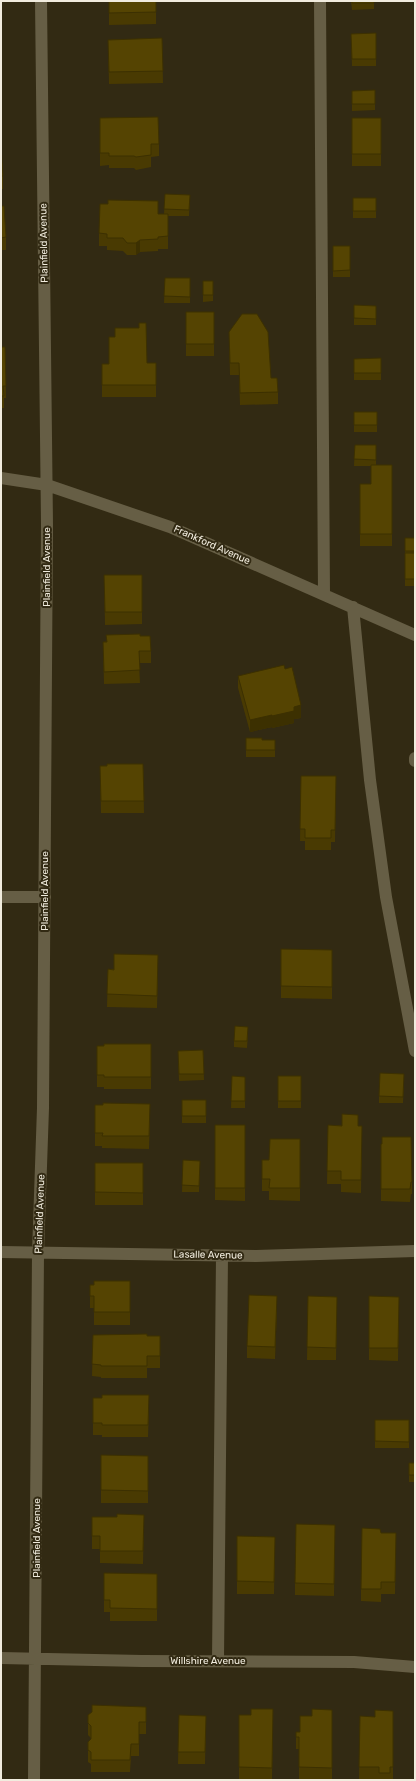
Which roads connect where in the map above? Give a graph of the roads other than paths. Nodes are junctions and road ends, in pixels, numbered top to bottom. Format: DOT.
graph roads {
  1 [pos="41,1"];
  2 [pos="320,1"];
  3 [pos="1,478"];
  4 [pos="48,485"];
  5 [pos="324,594"];
  6 [pos="353,607"];
  7 [pos="415,635"];
  8 [pos="1,897"];
  9 [pos="45,897"];
  10 [pos="415,1051"];
  11 [pos="415,1251"];
  12 [pos="1,1252"];
  13 [pos="38,1253"];
  14 [pos="222,1256"];
  15 [pos="1,1658"];
  16 [pos="36,1658"];
  17 [pos="218,1660"];
  18 [pos="415,1667"];
  19 [pos="34,1780"];
  1 -- 4 [label="street, Plainfield Avenue"];
  2 -- 5 [label="street"];
  3 -- 4 [label="street, Frankford Avenue"];
  4 -- 5 [label="street, Frankford Avenue"];
  4 -- 9 [label="street, Plainfield Avenue"];
  5 -- 6 [label="street, Frankford Avenue"];
  6 -- 7 [label="street, Frankford Avenue"];
  6 -- 10 [label="street"];
  8 -- 9 [label="street"];
  9 -- 13 [label="street, Plainfield Avenue"];
  11 -- 14 [label="street, Lasalle Avenue"];
  12 -- 13 [label="street, Lasalle Avenue"];
  13 -- 14 [label="street, Lasalle Avenue"];
  13 -- 16 [label="street, Plainfield Avenue"];
  14 -- 17 [label="street"];
  15 -- 16 [label="street, Willshire Avenue"];
  16 -- 17 [label="street, Willshire Avenue"];
  16 -- 19 [label="street, Plainfield Avenue"];
  17 -- 18 [label="street, Willshire Avenue"];
}
